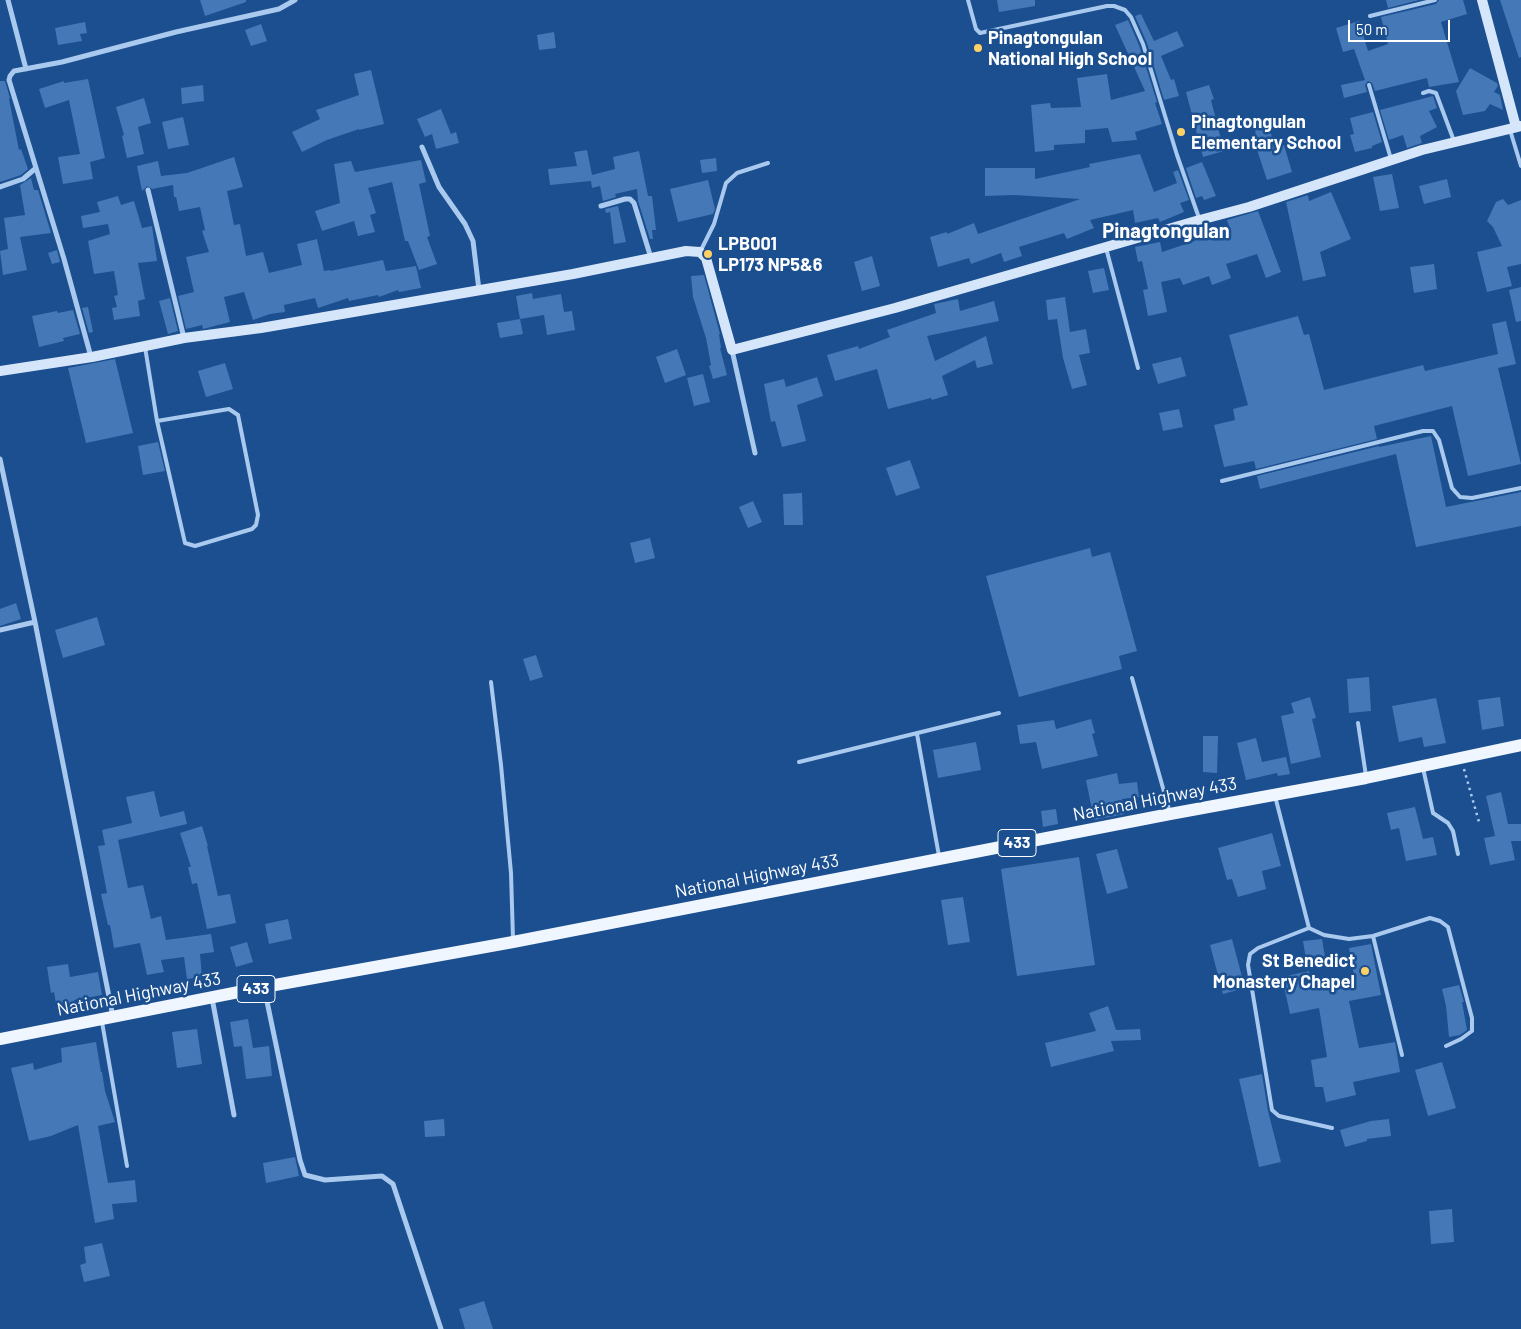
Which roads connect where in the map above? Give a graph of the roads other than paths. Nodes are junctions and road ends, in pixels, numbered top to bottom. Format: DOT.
graph roads {
  1 [pos="8,0"];
  2 [pos="295,0"];
  3 [pos="968,0"];
  4 [pos="1435,0"];
  5 [pos="1482,0"];
  6 [pos="1370,16"];
  7 [pos="26,69"];
  8 [pos="1369,85"];
  9 [pos="1423,92"];
  10 [pos="1515,127"];
  11 [pos="1454,141"];
  12 [pos="422,147"];
  13 [pos="1391,159"];
  14 [pos="768,162"];
  15 [pos="1521,166"];
  16 [pos="36,168"];
  17 [pos="0,187"];
  18 [pos="148,190"];
  19 [pos="601,206"];
  20 [pos="1200,220"];
  21 [pos="1106,248"];
  22 [pos="700,252"];
  23 [pos="651,258"];
  24 [pos="479,290"];
  25 [pos="184,338"];
  26 [pos="145,347"];
  27 [pos="732,350"];
  28 [pos="92,357"];
  29 [pos="1138,368"];
  30 [pos="0,371"];
  31 [pos="157,421"];
  32 [pos="755,453"];
  33 [pos="0,459"];
  34 [pos="1222,481"];
  35 [pos="1521,488"];
  36 [pos="35,622"];
  37 [pos="0,630"];
  38 [pos="1132,678"];
  39 [pos="491,682"];
  40 [pos="999,713"];
  41 [pos="1358,723"];
  42 [pos="916,734"];
  43 [pos="1521,745"];
  44 [pos="799,762"];
  45 [pos="1422,766"];
  46 [pos="1366,778"];
  47 [pos="1275,794"];
  48 [pos="1170,814"];
  49 [pos="1458,854"];
  50 [pos="940,858"];
  51 [pos="1309,928"];
  52 [pos="1373,936"];
  53 [pos="513,942"];
  54 [pos="264,987"];
  55 [pos="212,997"];
  56 [pos="107,1019"];
  57 [pos="0,1039"];
  58 [pos="1446,1046"];
  59 [pos="1402,1055"];
  60 [pos="234,1115"];
  61 [pos="1332,1128"];
  62 [pos="127,1166"];
  63 [pos="441,1329"];
  1 -- 7 [label="street"];
  2 -- 7 [label="street"];
  3 -- 20 [label="lane"];
  4 -- 6 [label="lane"];
  5 -- 10 [label="street"];
  7 -- 16 [label="street"];
  8 -- 13 [label="lane"];
  9 -- 11 [label="lane"];
  10 -- 11 [label="street"];
  10 -- 15 [label="lane"];
  11 -- 13 [label="street"];
  12 -- 24 [label="street"];
  13 -- 20 [label="street"];
  14 -- 22 [label="lane"];
  16 -- 17 [label="street"];
  16 -- 28 [label="street"];
  18 -- 25 [label="street"];
  19 -- 23 [label="street"];
  20 -- 21 [label="street"];
  21 -- 27 [label="street"];
  21 -- 29 [label="lane"];
  22 -- 23 [label="street"];
  22 -- 27 [label="street"];
  23 -- 24 [label="street"];
  24 -- 25 [label="street"];
  25 -- 26 [label="street"];
  26 -- 28 [label="street"];
  26 -- 31 [label="lane"];
  27 -- 32 [label="street"];
  28 -- 30 [label="street"];
  31 -- 31 [label="lane"];
  33 -- 36 [label="street"];
  34 -- 35 [label="lane"];
  36 -- 37 [label="street"];
  36 -- 56 [label="street"];
  38 -- 48 [label="lane"];
  39 -- 53 [label="lane"];
  40 -- 42 [label="lane"];
  41 -- 46 [label="lane"];
  42 -- 44 [label="lane"];
  42 -- 50 [label="lane"];
  43 -- 45 [label="main road, National Highway 433 / 433"];
  45 -- 46 [label="main road, National Highway 433 / 433"];
  45 -- 49 [label="lane"];
  46 -- 47 [label="main road, National Highway 433 / 433"];
  47 -- 48 [label="main road, National Highway 433 / 433"];
  47 -- 51 [label="lane"];
  48 -- 50 [label="main road, National Highway 433 / 433"];
  50 -- 53 [label="main road, National Highway 433 / 433"];
  51 -- 52 [label="lane"];
  51 -- 61 [label="lane"];
  52 -- 58 [label="lane"];
  52 -- 59 [label="lane"];
  53 -- 54 [label="main road, National Highway 433 / 433"];
  54 -- 55 [label="main road, National Highway 433 / 433"];
  54 -- 63 [label="street"];
  55 -- 56 [label="main road, National Highway 433 / 433"];
  55 -- 60 [label="street"];
  56 -- 57 [label="main road, National Highway 433 / 433"];
  56 -- 62 [label="lane"];
}
